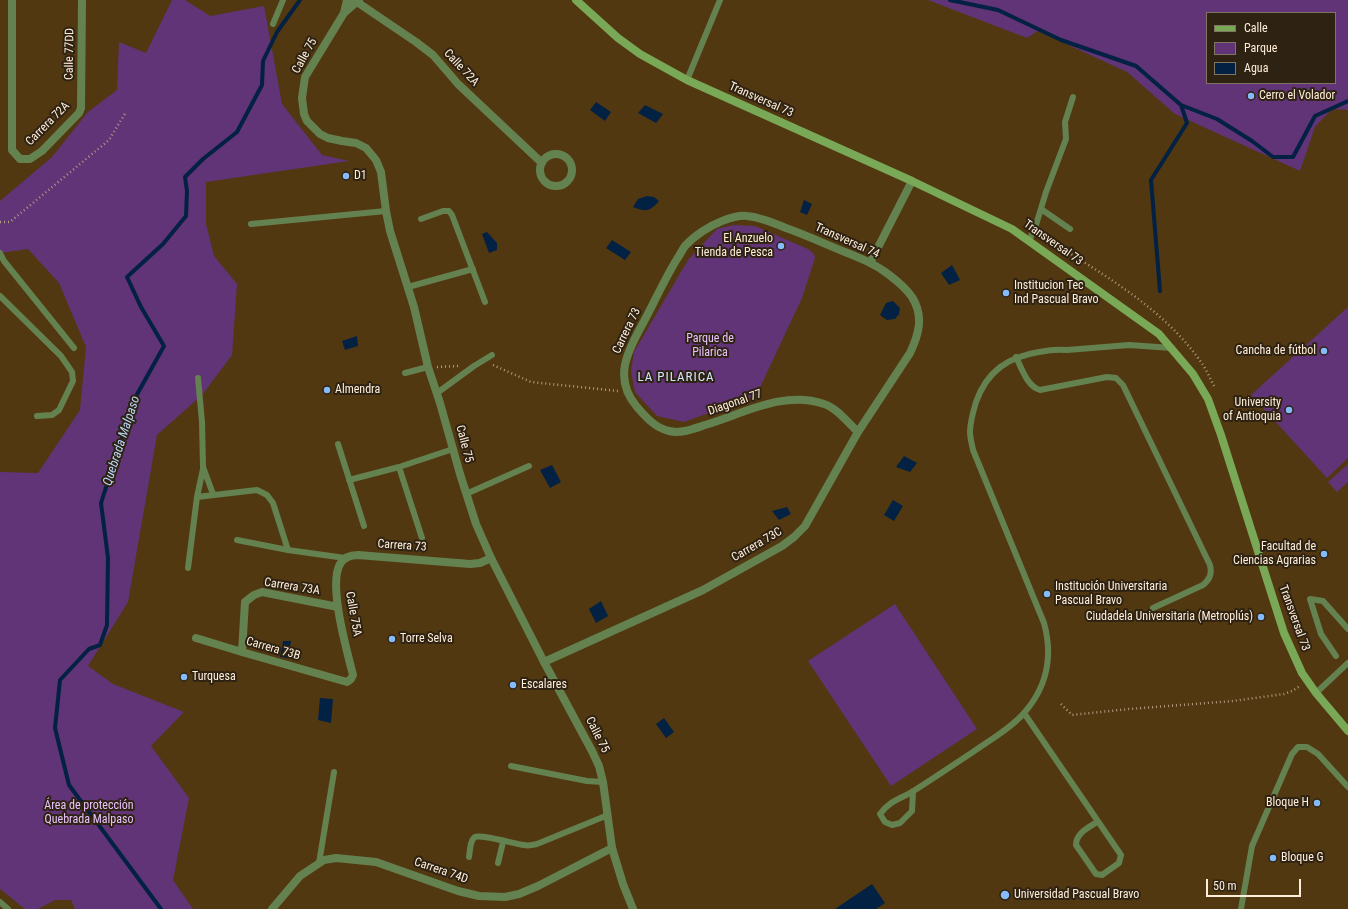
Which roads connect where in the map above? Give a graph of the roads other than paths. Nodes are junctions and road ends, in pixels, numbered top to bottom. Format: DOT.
graph roads {
  1 [pos="12,0"];
  2 [pos="82,0"];
  3 [pos="283,0"];
  4 [pos="347,0"];
  5 [pos="576,0"];
  6 [pos="720,0"];
  7 [pos="357,1"];
  8 [pos="344,14"];
  9 [pos="273,24"];
  10 [pos="687,80"];
  11 [pos="1073,97"];
  12 [pos="81,108"];
  13 [pos="542,163"];
  14 [pos="912,182"];
  15 [pos="1041,209"];
  16 [pos="386,211"];
  17 [pos="421,219"];
  18 [pos="765,220"];
  19 [pos="251,224"];
  20 [pos="1070,229"];
  21 [pos="1029,241"];
  22 [pos="0,253"];
  23 [pos="2,262"];
  24 [pos="870,263"];
  25 [pos="473,269"];
  26 [pos="408,287"];
  27 [pos="0,296"];
  28 [pos="912,296"];
  29 [pos="485,302"];
  30 [pos="74,348"];
  31 [pos="1172,348"];
  32 [pos="492,355"];
  33 [pos="1016,357"];
  34 [pos="428,367"];
  35 [pos="405,373"];
  36 [pos="198,378"];
  37 [pos="627,392"];
  38 [pos="437,393"];
  39 [pos="37,416"];
  40 [pos="858,432"];
  41 [pos="338,444"];
  42 [pos="453,449"];
  43 [pos="529,466"];
  44 [pos="203,467"];
  45 [pos="399,467"];
  46 [pos="349,480"];
  47 [pos="213,494"];
  48 [pos="466,494"];
  49 [pos="197,497"];
  50 [pos="364,526"];
  51 [pos="422,538"];
  52 [pos="236,540"];
  53 [pos="288,550"];
  54 [pos="345,558"];
  55 [pos="492,558"];
  56 [pos="188,568"];
  57 [pos="338,607"];
  58 [pos="1152,608"];
  59 [pos="1348,629"];
  60 [pos="196,638"];
  61 [pos="242,652"];
  62 [pos="1336,656"];
  63 [pos="544,662"];
  64 [pos="1348,663"];
  65 [pos="343,681"];
  66 [pos="1316,693"];
  67 [pos="1024,713"];
  68 [pos="1348,731"];
  69 [pos="511,766"];
  70 [pos="334,772"];
  71 [pos="603,782"];
  72 [pos="1348,787"];
  73 [pos="913,791"];
  74 [pos="608,815"];
  75 [pos="1097,822"];
  76 [pos="503,842"];
  77 [pos="612,848"];
  78 [pos="469,857"];
  79 [pos="319,863"];
  80 [pos="498,863"];
  81 [pos="0,902"];
  82 [pos="8,909"];
  83 [pos="272,909"];
  84 [pos="633,909"];
  85 [pos="1241,909"];
  1 -- 12 [label="street, Carrera 72A"];
  2 -- 12 [label="street, Calle 77DD"];
  3 -- 9 [label="lane"];
  4 -- 8 [label="street, Calle 75"];
  5 -- 10 [label="main road, Transversal 73"];
  6 -- 10 [label="lane"];
  7 -- 8 [label="street, Calle 75"];
  7 -- 13 [label="street, Calle 72A"];
  8 -- 16 [label="street, Calle 75"];
  10 -- 14 [label="main road, Transversal 73"];
  11 -- 15 [label="lane"];
  14 -- 21 [label="main road, Transversal 73"];
  14 -- 24 [label="street"];
  15 -- 20 [label="lane"];
  15 -- 21 [label="lane"];
  16 -- 19 [label="lane"];
  16 -- 26 [label="street, Calle 75"];
  17 -- 25 [label="lane"];
  18 -- 24 [label="street, Transversal 74"];
  18 -- 37 [label="street, Carrera 73"];
  21 -- 31 [label="main road, Transversal 73"];
  22 -- 23 [label="lane"];
  23 -- 30 [label="lane"];
  24 -- 28 [label="street, Transversal 74"];
  25 -- 26 [label="lane"];
  25 -- 29 [label="lane"];
  26 -- 34 [label="street, Calle 75"];
  27 -- 39 [label="lane"];
  28 -- 40 [label="street, Carrera 73C"];
  31 -- 33 [label="lane"];
  31 -- 66 [label="main road, Transversal 73"];
  32 -- 38 [label="lane"];
  33 -- 58 [label="lane"];
  33 -- 67 [label="lane"];
  34 -- 35 [label="lane"];
  34 -- 38 [label="street, Calle 75"];
  36 -- 44 [label="lane"];
  37 -- 40 [label="street, Diagonal 77"];
  38 -- 42 [label="street, Calle 75"];
  40 -- 63 [label="street, Carrera 73C"];
  41 -- 46 [label="lane"];
  42 -- 45 [label="lane"];
  42 -- 48 [label="street, Calle 75"];
  43 -- 48 [label="lane"];
  44 -- 47 [label="lane"];
  44 -- 49 [label="lane"];
  45 -- 46 [label="lane"];
  45 -- 51 [label="lane"];
  46 -- 50 [label="lane"];
  47 -- 49 [label="lane"];
  47 -- 53 [label="lane"];
  48 -- 55 [label="street, Calle 75"];
  49 -- 56 [label="lane"];
  52 -- 53 [label="lane"];
  53 -- 54 [label="lane"];
  54 -- 55 [label="street, Carrera 73"];
  54 -- 57 [label="street, Calle 75A"];
  55 -- 63 [label="street, Calle 75"];
  57 -- 61 [label="street, Carrera 73A"];
  57 -- 65 [label="street, Calle 75A"];
  59 -- 62 [label="lane"];
  60 -- 61 [label="street, Carrera 73B"];
  61 -- 65 [label="street, Carrera 73B"];
  63 -- 71 [label="street, Calle 75"];
  64 -- 66 [label="lane"];
  66 -- 68 [label="main road, Transversal 73"];
  67 -- 73 [label="lane"];
  67 -- 75 [label="lane"];
  69 -- 71 [label="lane"];
  70 -- 79 [label="lane"];
  71 -- 74 [label="street, Calle 75"];
  72 -- 85 [label="lane"];
  73 -- 73 [label="lane"];
  74 -- 76 [label="lane"];
  74 -- 77 [label="street, Calle 75"];
  75 -- 75 [label="lane"];
  76 -- 78 [label="lane"];
  76 -- 80 [label="lane"];
  77 -- 79 [label="street, Carrera 74D"];
  77 -- 84 [label="street, Calle 75"];
  79 -- 83 [label="street, Carrera 74D"];
  81 -- 82 [label="lane"];
}
